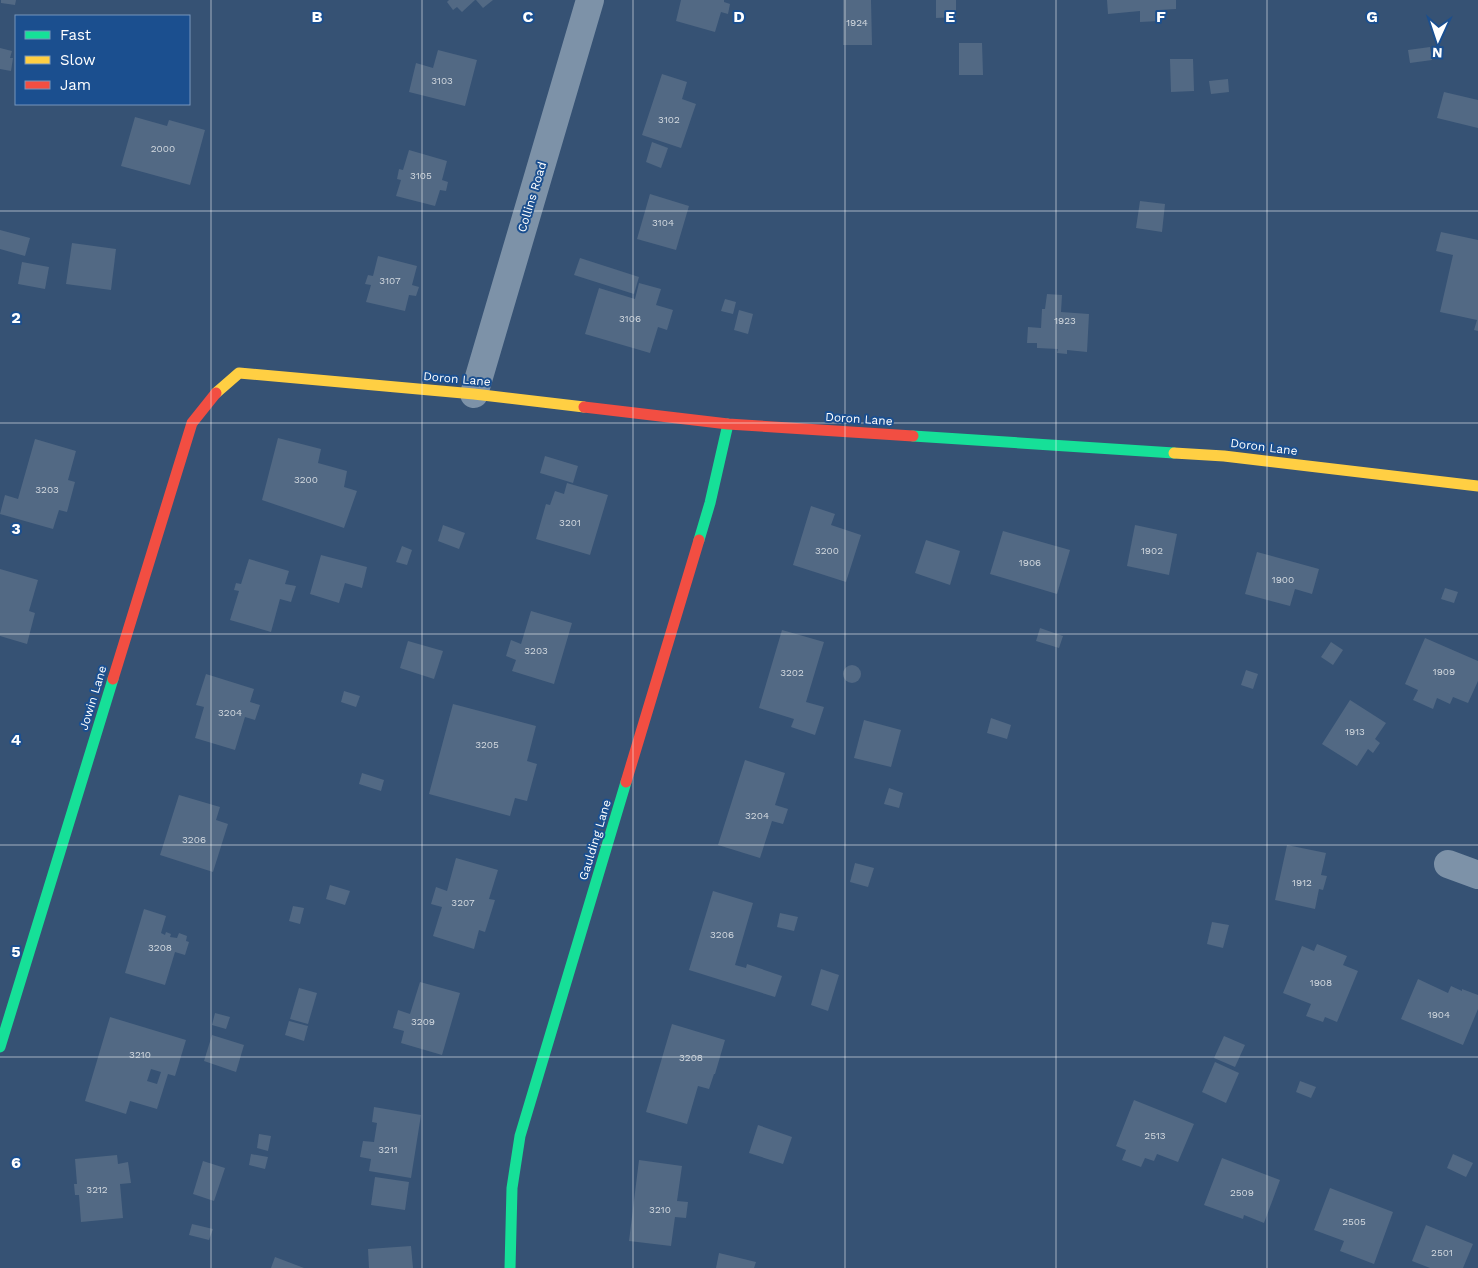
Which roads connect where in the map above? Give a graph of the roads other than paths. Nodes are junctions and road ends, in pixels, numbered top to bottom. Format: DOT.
graph roads {
  1 [pos="590,0"];
  2 [pos="239,373"];
  3 [pos="474,394"];
  4 [pos="728,424"];
  5 [pos="1478,486"];
  6 [pos="1448,864"];
  7 [pos="1478,876"];
  8 [pos="0,1047"];
  9 [pos="510,1268"];
  1 -- 3 [label="street, Collins Road"];
  2 -- 3 [label="street, Doron Lane"];
  2 -- 8 [label="street, Jowin Lane"];
  3 -- 4 [label="street, Doron Lane"];
  4 -- 5 [label="street, Doron Lane"];
  4 -- 9 [label="street, Gaulding Lane"];
  6 -- 7 [label="street"];
}
